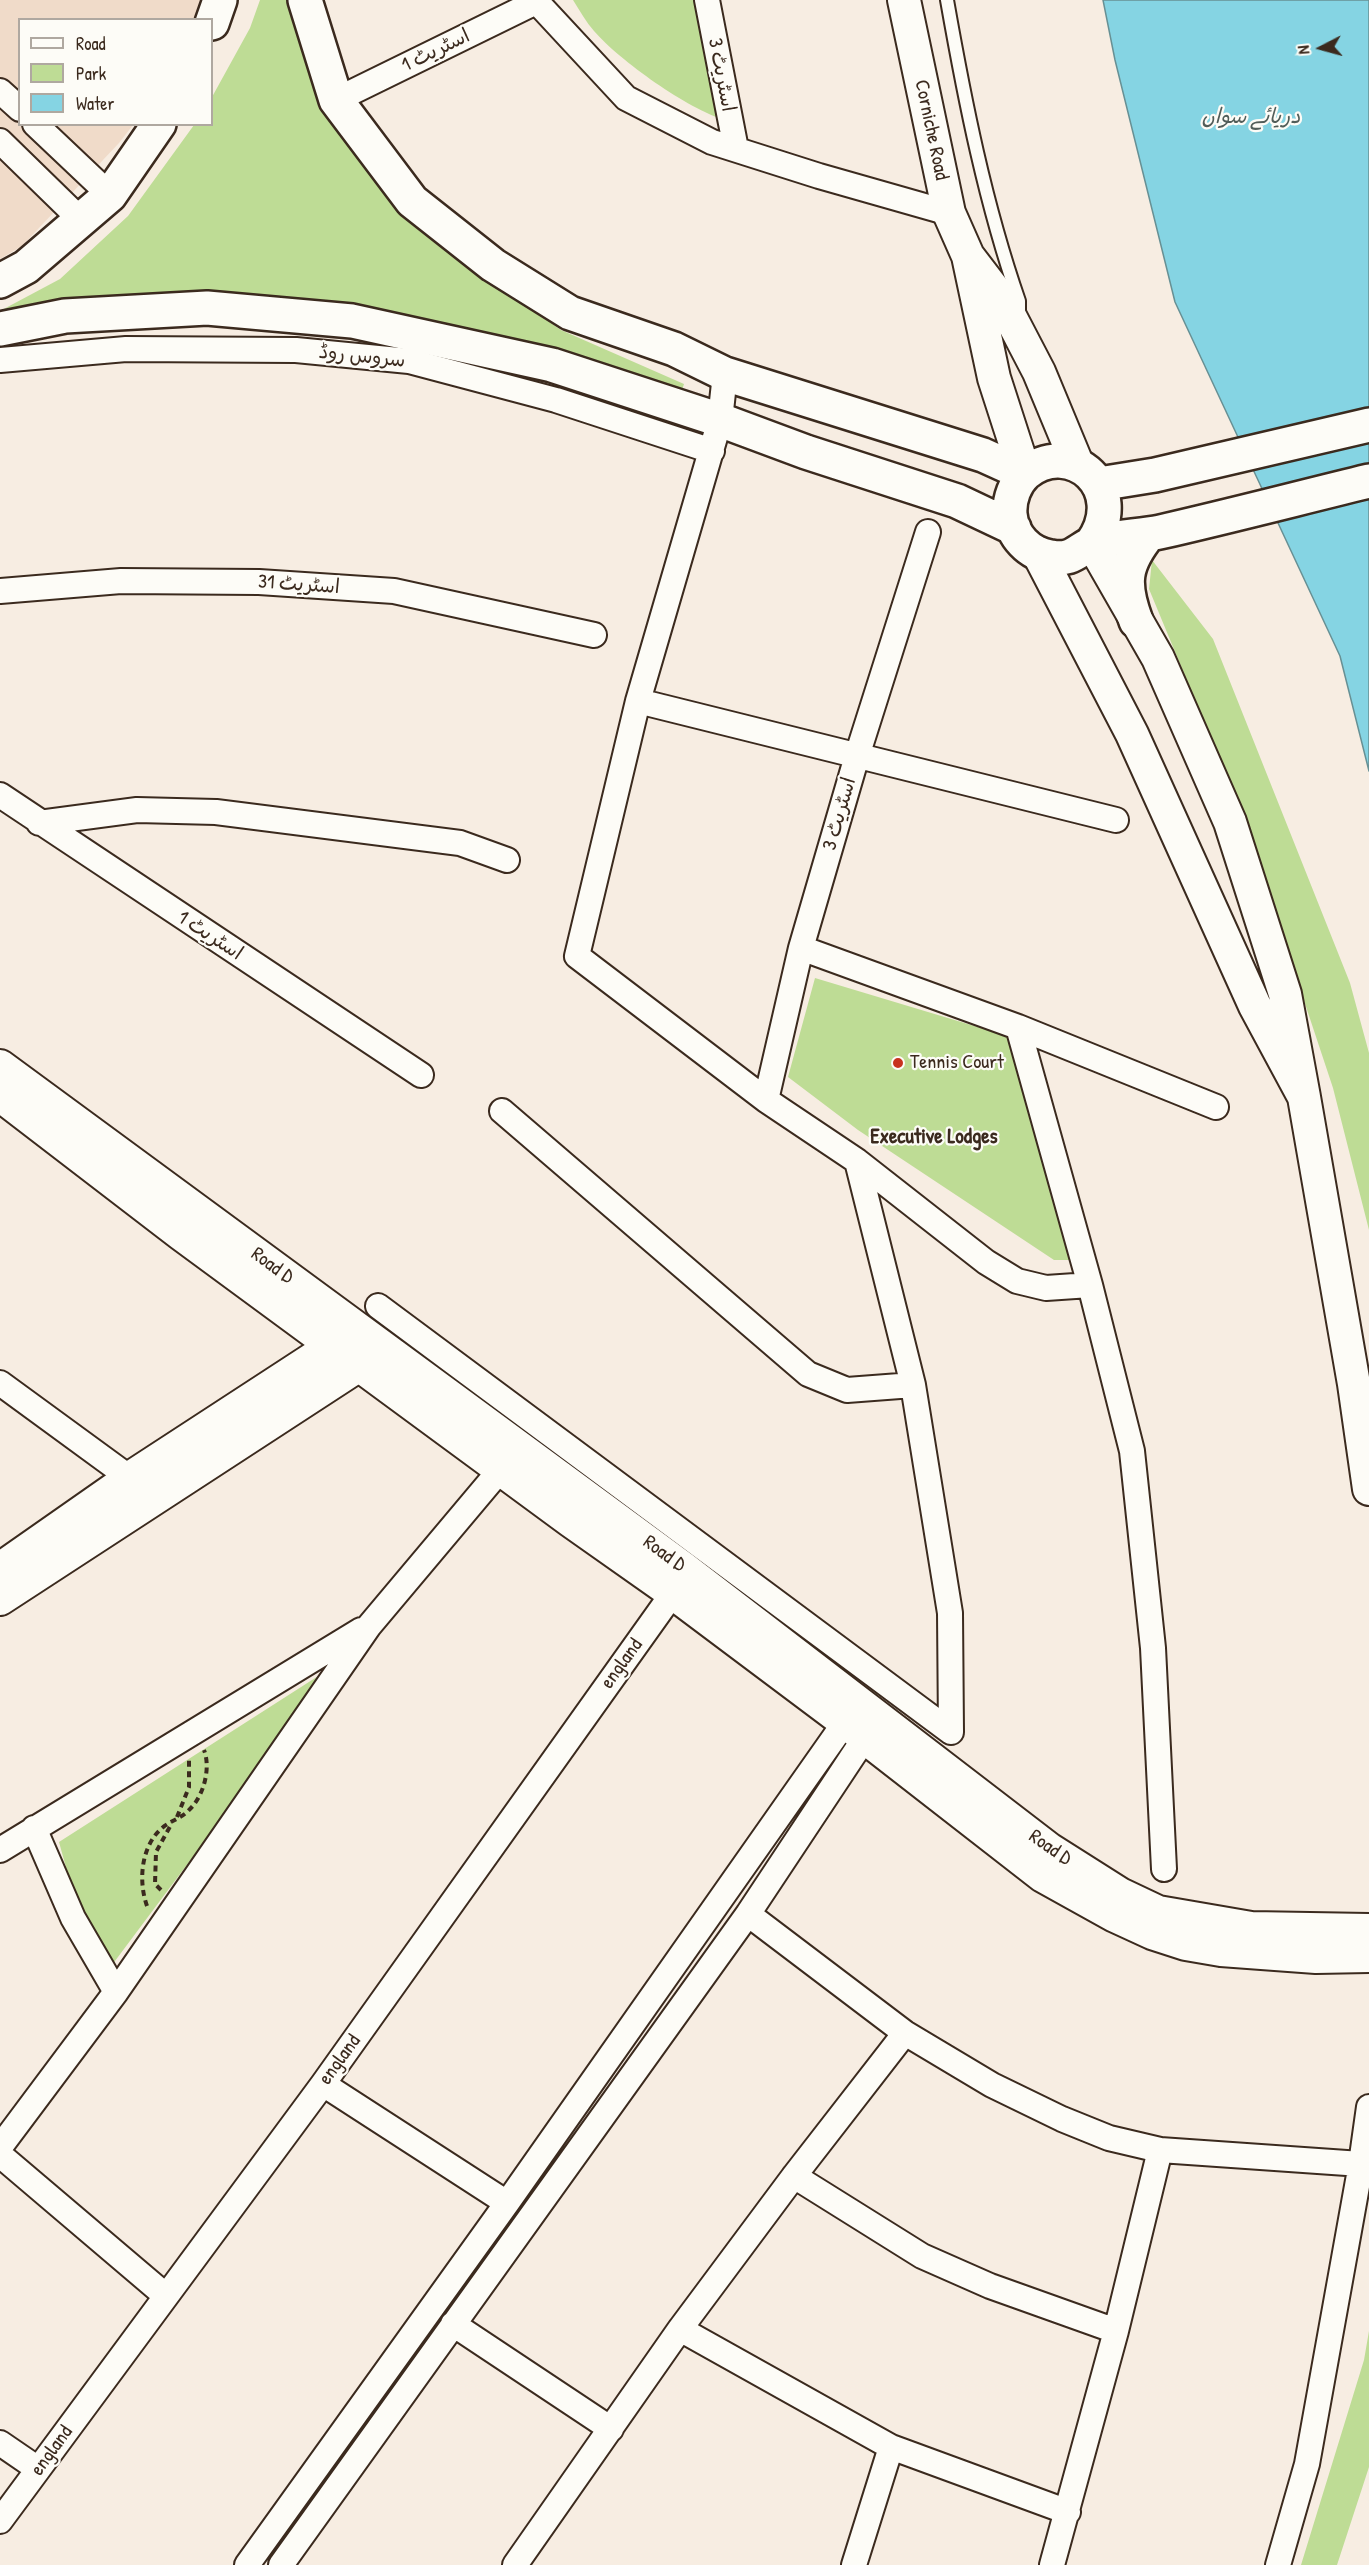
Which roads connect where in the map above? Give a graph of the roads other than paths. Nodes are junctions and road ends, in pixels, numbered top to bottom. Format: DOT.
graph roads {
  1 [pos="220,0"];
  2 [pos="305,0"];
  3 [pos="707,0"];
  4 [pos="904,0"];
  5 [pos="947,0"];
  6 [pos="535,1"];
  7 [pos="213,20"];
  8 [pos="0,91"];
  9 [pos="336,100"];
  10 [pos="18,107"];
  11 [pos="37,126"];
  12 [pos="158,126"];
  13 [pos="0,141"];
  14 [pos="736,149"];
  15 [pos="110,195"];
  16 [pos="949,213"];
  17 [pos="81,220"];
  18 [pos="968,256"];
  19 [pos="0,281"];
  20 [pos="0,329"];
  21 [pos="1018,334"];
  22 [pos="0,360"];
  23 [pos="725,374"];
  24 [pos="1369,425"];
  25 [pos="716,435"];
  26 [pos="1025,474"];
  27 [pos="1088,475"];
  28 [pos="1369,481"];
  29 [pos="1014,528"];
  30 [pos="928,532"];
  31 [pos="1158,532"];
  32 [pos="1092,543"];
  33 [pos="1038,553"];
  34 [pos="0,591"];
  35 [pos="1136,621"];
  36 [pos="594,635"];
  37 [pos="638,701"];
  38 [pos="857,756"];
  39 [pos="0,795"];
  40 [pos="1116,820"];
  41 [pos="39,823"];
  42 [pos="507,860"];
  43 [pos="801,948"];
  44 [pos="1018,1027"];
  45 [pos="0,1066"];
  46 [pos="422,1075"];
  47 [pos="0,1095"];
  48 [pos="1304,1097"];
  49 [pos="766,1100"];
  50 [pos="1216,1107"];
  51 [pos="502,1111"];
  52 [pos="857,1161"];
  53 [pos="1090,1285"];
  54 [pos="357,1327"];
  55 [pos="372,1356"];
  56 [pos="0,1383"];
  57 [pos="914,1385"];
  58 [pos="501,1469"];
  59 [pos="130,1478"];
  60 [pos="1369,1489"];
  61 [pos="0,1569"];
  62 [pos="673,1593"];
  63 [pos="0,1599"];
  64 [pos="369,1626"];
  65 [pos="862,1720"];
  66 [pos="34,1828"];
  67 [pos="0,1850"];
  68 [pos="1164,1869"];
  69 [pos="748,1914"];
  70 [pos="1369,1930"];
  71 [pos="1369,1956"];
  72 [pos="116,1992"];
  73 [pos="905,2033"];
  74 [pos="323,2084"];
  75 [pos="1369,2107"];
  76 [pos="0,2147"];
  77 [pos="1160,2150"];
  78 [pos="0,2155"];
  79 [pos="1361,2164"];
  80 [pos="794,2176"];
  81 [pos="507,2203"];
  82 [pos="166,2296"];
  83 [pos="453,2324"];
  84 [pos="680,2330"];
  85 [pos="1116,2331"];
  86 [pos="611,2429"];
  87 [pos="0,2443"];
  88 [pos="891,2447"];
  89 [pos="38,2469"];
  90 [pos="1068,2512"];
  91 [pos="0,2521"];
  92 [pos="247,2565"];
  93 [pos="281,2565"];
  94 [pos="515,2565"];
  95 [pos="854,2565"];
  96 [pos="1052,2565"];
  97 [pos="1278,2565"];
  1 -- 7 [label="main road"];
  2 -- 9 [label="main road"];
  3 -- 14 [label="street, اسٹریٹ 3"];
  4 -- 16 [label="street, Corniche Road"];
  5 -- 21 [label="lane"];
  6 -- 9 [label="street, اسٹریٹ 1"];
  6 -- 14 [label="street"];
  8 -- 10 [label="street"];
  9 -- 23 [label="main road"];
  11 -- 15 [label="street"];
  12 -- 15 [label="main road"];
  13 -- 17 [label="street"];
  14 -- 16 [label="street"];
  15 -- 17 [label="main road"];
  16 -- 18 [label="street, Corniche Road"];
  17 -- 19 [label="main road"];
  18 -- 21 [label="street"];
  18 -- 26 [label="street"];
  20 -- 25 [label="main road"];
  21 -- 27 [label="street"];
  22 -- 25 [label="street, سروس روڈ"];
  23 -- 25 [label="street"];
  23 -- 26 [label="main road"];
  24 -- 27 [label="main road"];
  25 -- 29 [label="main road"];
  25 -- 37 [label="street"];
  26 -- 27 [label="main road"];
  26 -- 29 [label="main road"];
  27 -- 32 [label="main road"];
  28 -- 31 [label="main road"];
  29 -- 33 [label="main road"];
  30 -- 38 [label="street, اسٹریٹ 3"];
  31 -- 32 [label="main road"];
  31 -- 35 [label="main road"];
  32 -- 33 [label="main road"];
  32 -- 35 [label="street"];
  33 -- 48 [label="street"];
  34 -- 36 [label="street, اسٹریٹ 31"];
  35 -- 48 [label="street"];
  37 -- 38 [label="street"];
  37 -- 49 [label="street"];
  38 -- 40 [label="street"];
  38 -- 43 [label="street, اسٹریٹ 3"];
  39 -- 41 [label="street, اسٹریٹ 1"];
  41 -- 42 [label="street"];
  41 -- 46 [label="street, اسٹریٹ 1"];
  43 -- 44 [label="street"];
  43 -- 49 [label="street, اسٹریٹ 3"];
  44 -- 50 [label="street"];
  44 -- 53 [label="street"];
  45 -- 54 [label="street, Road D"];
  47 -- 54 [label="street, Road D"];
  48 -- 60 [label="street"];
  49 -- 52 [label="street"];
  51 -- 57 [label="street"];
  52 -- 53 [label="street"];
  52 -- 57 [label="street"];
  53 -- 68 [label="street"];
  54 -- 55 [label="street, Road D"];
  54 -- 57 [label="street"];
  54 -- 59 [label="street"];
  55 -- 58 [label="street, Road D"];
  55 -- 63 [label="street"];
  55 -- 65 [label="street, Road D"];
  56 -- 59 [label="street"];
  58 -- 62 [label="street, Road D"];
  58 -- 64 [label="street"];
  59 -- 61 [label="street"];
  62 -- 65 [label="street, Road D"];
  62 -- 74 [label="street, england"];
  64 -- 66 [label="street"];
  64 -- 72 [label="street"];
  65 -- 69 [label="street"];
  65 -- 70 [label="street, Road D"];
  65 -- 71 [label="street, Road D"];
  65 -- 81 [label="street"];
  66 -- 67 [label="street"];
  66 -- 72 [label="street"];
  69 -- 73 [label="street"];
  69 -- 83 [label="street"];
  72 -- 76 [label="street"];
  73 -- 77 [label="street"];
  73 -- 80 [label="street"];
  74 -- 81 [label="street"];
  74 -- 82 [label="street, england"];
  75 -- 79 [label="street"];
  77 -- 79 [label="street"];
  77 -- 85 [label="street"];
  78 -- 82 [label="street"];
  79 -- 97 [label="street"];
  80 -- 84 [label="street"];
  80 -- 85 [label="street"];
  81 -- 92 [label="street"];
  82 -- 89 [label="street, england"];
  83 -- 86 [label="street"];
  83 -- 93 [label="street"];
  84 -- 86 [label="street"];
  84 -- 88 [label="street"];
  85 -- 90 [label="street"];
  86 -- 94 [label="street"];
  87 -- 89 [label="street"];
  88 -- 90 [label="street"];
  88 -- 95 [label="street"];
  89 -- 91 [label="street, england"];
  90 -- 96 [label="street"];
}
